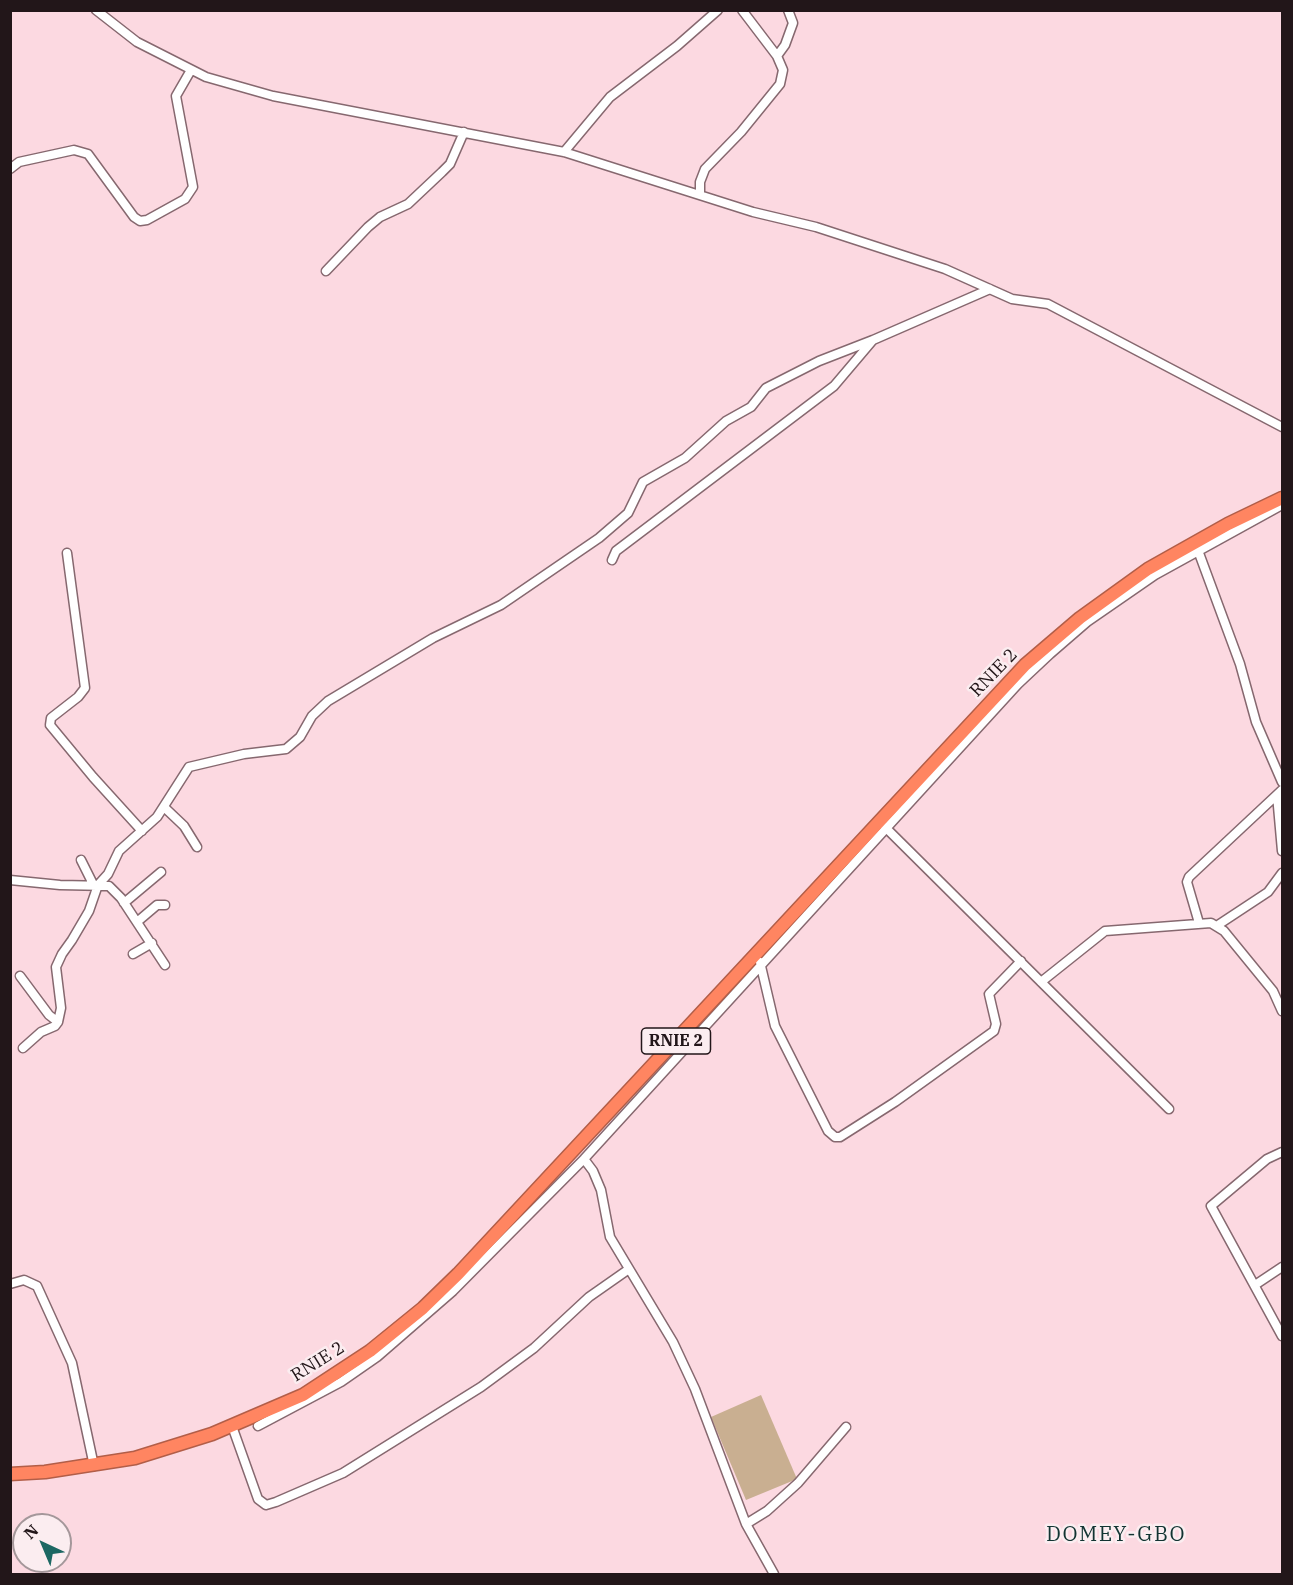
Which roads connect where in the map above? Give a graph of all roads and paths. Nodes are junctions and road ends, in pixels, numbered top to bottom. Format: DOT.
graph roads {
  1 [pos="96,10"];
  2 [pos="718,10"];
  3 [pos="742,10"];
  4 [pos="788,10"];
  5 [pos="777,56"];
  6 [pos="191,70"];
  7 [pos="464,132"];
  8 [pos="564,152"];
  9 [pos="10,169"];
  10 [pos="699,195"];
  11 [pos="326,271"];
  12 [pos="990,289"];
  13 [pos="873,340"];
  14 [pos="1282,427"];
  15 [pos="1282,498"];
  16 [pos="1282,505"];
  17 [pos="1196,546"];
  18 [pos="67,554"];
  19 [pos="612,560"];
  20 [pos="1282,782"];
  21 [pos="1280,793"];
  22 [pos="164,807"];
  23 [pos="882,824"];
  24 [pos="142,831"];
  25 [pos="197,847"];
  26 [pos="1282,851"];
  27 [pos="81,860"];
  28 [pos="161,872"];
  29 [pos="1282,873"];
  30 [pos="10,880"];
  31 [pos="96,885"];
  32 [pos="124,903"];
  33 [pos="165,905"];
  34 [pos="137,922"];
  35 [pos="1199,923"];
  36 [pos="1218,925"];
  37 [pos="152,943"];
  38 [pos="757,952"];
  39 [pos="133,954"];
  40 [pos="1021,962"];
  41 [pos="165,965"];
  42 [pos="761,965"];
  43 [pos="20,976"];
  44 [pos="1041,982"];
  45 [pos="1282,1007"];
  46 [pos="58,1022"];
  47 [pos="22,1048"];
  48 [pos="1169,1109"];
  49 [pos="1282,1152"];
  50 [pos="584,1159"];
  51 [pos="1282,1267"];
  52 [pos="629,1269"];
  53 [pos="10,1284"];
  54 [pos="1256,1285"];
  55 [pos="1282,1336"];
  56 [pos="232,1426"];
  57 [pos="258,1426"];
  58 [pos="846,1427"];
  59 [pos="94,1466"];
  60 [pos="10,1474"];
  61 [pos="746,1524"];
  62 [pos="774,1575"];
  1 -- 6 [label="street"];
  2 -- 8 [label="street"];
  3 -- 5 [label="street"];
  4 -- 5 [label="street"];
  5 -- 10 [label="street"];
  6 -- 7 [label="street"];
  6 -- 9 [label="street"];
  7 -- 8 [label="street"];
  7 -- 11 [label="street"];
  8 -- 10 [label="street"];
  10 -- 12 [label="street"];
  12 -- 13 [label="street"];
  12 -- 14 [label="street"];
  13 -- 19 [label="street"];
  13 -- 22 [label="street"];
  15 -- 17 [label="highway, RNIE 2 / RNIE 2"];
  16 -- 17 [label="street"];
  17 -- 20 [label="street"];
  17 -- 23 [label="highway, RNIE 2 / RNIE 2"];
  18 -- 24 [label="street"];
  21 -- 26 [label="street"];
  21 -- 35 [label="street"];
  22 -- 24 [label="street"];
  22 -- 25 [label="street"];
  23 -- 38 [label="highway, RNIE 2 / RNIE 2"];
  23 -- 40 [label="street"];
  23 -- 42 [label="street"];
  24 -- 31 [label="street"];
  27 -- 31 [label="street"];
  28 -- 32 [label="street"];
  29 -- 36 [label="street"];
  30 -- 31 [label="street"];
  31 -- 32 [label="street"];
  31 -- 46 [label="street"];
  32 -- 34 [label="street"];
  33 -- 34 [label="street"];
  34 -- 37 [label="street"];
  35 -- 36 [label="street"];
  35 -- 44 [label="street"];
  36 -- 45 [label="street"];
  37 -- 39 [label="street"];
  37 -- 41 [label="street"];
  38 -- 42 [label="street"];
  38 -- 56 [label="highway, RNIE 2 / RNIE 2"];
  40 -- 42 [label="street"];
  40 -- 44 [label="street"];
  42 -- 50 [label="street"];
  43 -- 46 [label="street"];
  44 -- 48 [label="street"];
  46 -- 47 [label="street"];
  49 -- 54 [label="street"];
  50 -- 52 [label="street"];
  50 -- 57 [label="street"];
  51 -- 54 [label="street"];
  52 -- 56 [label="street"];
  52 -- 61 [label="street"];
  53 -- 59 [label="street"];
  54 -- 55 [label="street"];
  56 -- 59 [label="highway, RNIE 2 / RNIE 2"];
  58 -- 61 [label="street"];
  59 -- 60 [label="highway, RNIE 2 / RNIE 2"];
  61 -- 62 [label="street"];
}
